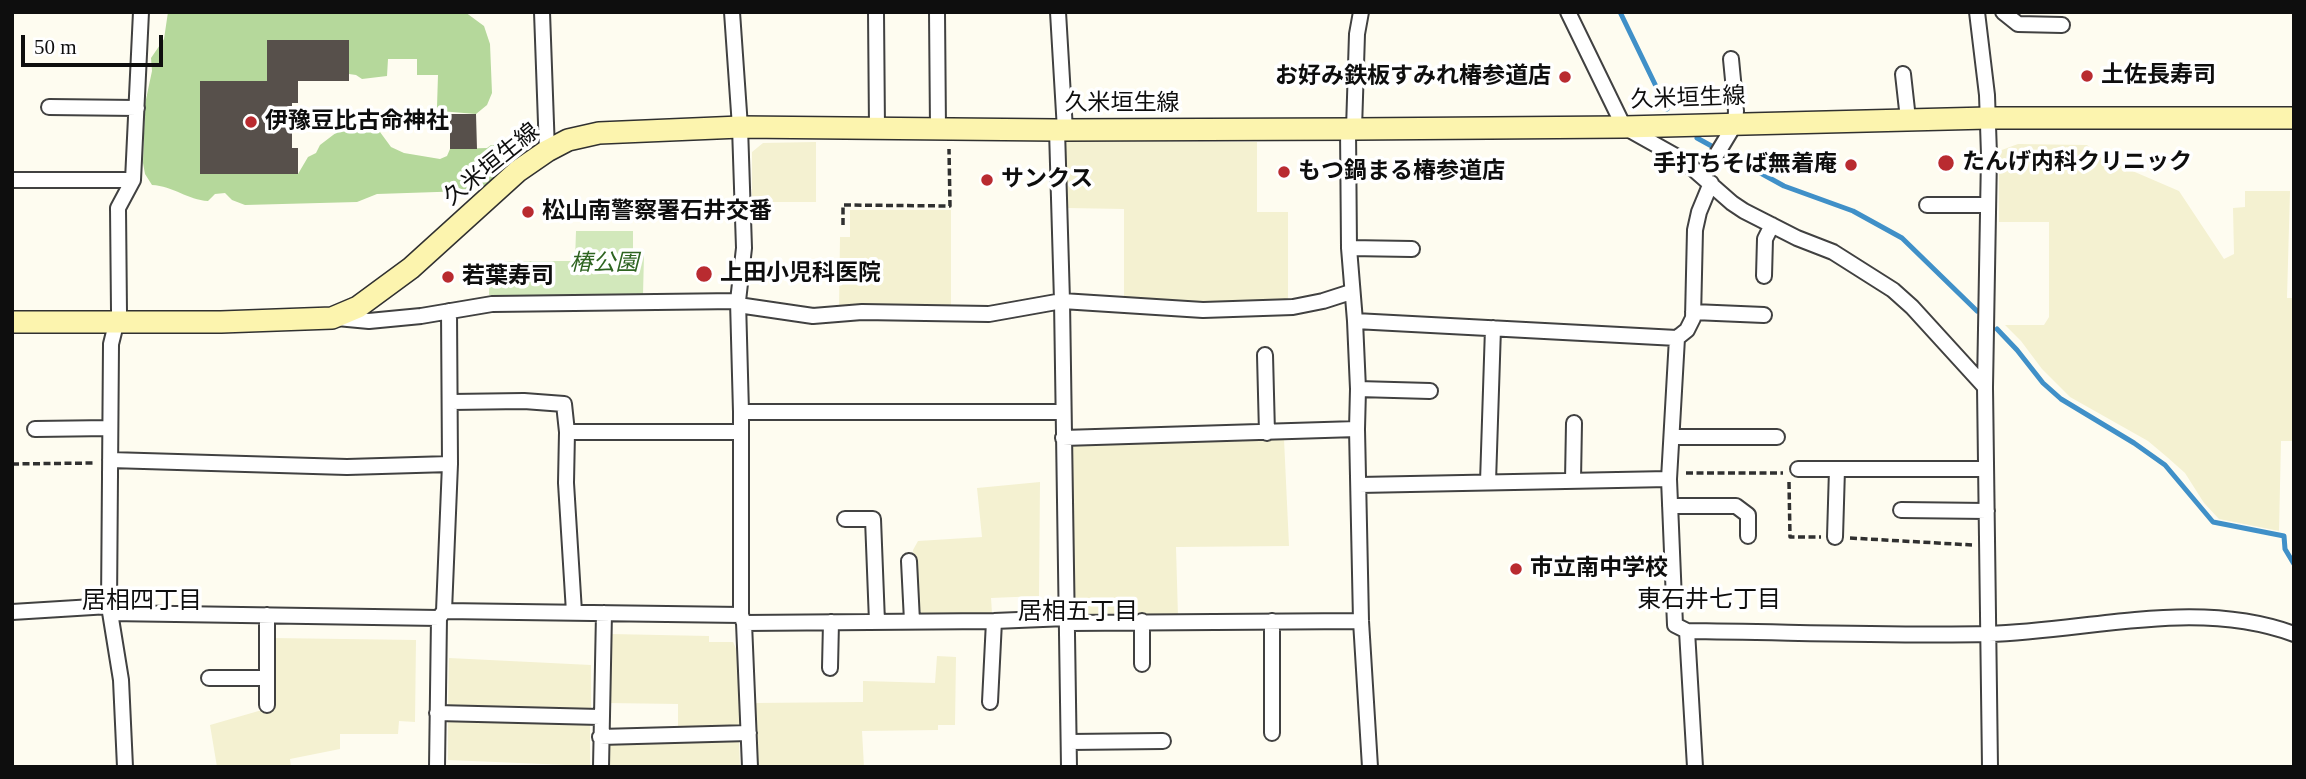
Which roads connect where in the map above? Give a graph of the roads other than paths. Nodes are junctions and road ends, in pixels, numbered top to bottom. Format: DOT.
graph roads {
  1 [pos="141,12"];
  2 [pos="542,12"];
  3 [pos="732,12"];
  4 [pos="876,12"];
  5 [pos="937,12"];
  6 [pos="1058,12"];
  7 [pos="1361,12"];
  8 [pos="1568,12"];
  9 [pos="1977,12"];
  10 [pos="2003,12"];
  11 [pos="2062,25"];
  12 [pos="1731,59"];
  13 [pos="1903,74"];
  14 [pos="49,107"];
  15 [pos="136,108"];
  16 [pos="1988,118"];
  17 [pos="2294,118"];
  18 [pos="1908,120"];
  19 [pos="1735,124"];
  20 [pos="740,127"];
  21 [pos="1624,127"];
  22 [pos="877,129"];
  23 [pos="944,129"];
  24 [pos="1061,130"];
  25 [pos="1351,130"];
  26 [pos="547,151"];
  27 [pos="12,180"];
  28 [pos="133,180"];
  29 [pos="1707,180"];
  30 [pos="1927,205"];
  31 [pos="1988,205"];
  32 [pos="1772,225"];
  33 [pos="1349,248"];
  34 [pos="1412,249"];
  35 [pos="1764,276"];
  36 [pos="1351,292"];
  37 [pos="1062,301"];
  38 [pos="738,303"];
  39 [pos="449,311"];
  40 [pos="1693,313"];
  41 [pos="1764,315"];
  42 [pos="332,318"];
  43 [pos="1355,321"];
  44 [pos="12,322"];
  45 [pos="115,323"];
  46 [pos="1493,328"];
  47 [pos="1677,338"];
  48 [pos="1265,355"];
  49 [pos="1985,387"];
  50 [pos="1358,389"];
  51 [pos="1430,391"];
  52 [pos="451,402"];
  53 [pos="741,412"];
  54 [pos="1063,412"];
  55 [pos="1574,423"];
  56 [pos="110,428"];
  57 [pos="35,429"];
  58 [pos="1357,429"];
  59 [pos="567,432"];
  60 [pos="740,432"];
  61 [pos="1267,433"];
  62 [pos="1672,437"];
  63 [pos="1777,437"];
  64 [pos="1063,438"];
  65 [pos="110,461"];
  66 [pos="450,464"];
  67 [pos="1798,469"];
  68 [pos="1837,469"];
  69 [pos="1986,469"];
  70 [pos="1669,479"];
  71 [pos="1573,480"];
  72 [pos="1488,482"];
  73 [pos="1359,485"];
  74 [pos="1670,506"];
  75 [pos="1901,510"];
  76 [pos="1987,511"];
  77 [pos="845,519"];
  78 [pos="1748,536"];
  79 [pos="1835,537"];
  80 [pos="909,561"];
  81 [pos="110,609"];
  82 [pos="12,612"];
  83 [pos="574,612"];
  84 [pos="604,613"];
  85 [pos="267,615"];
  86 [pos="441,615"];
  87 [pos="742,619"];
  88 [pos="1067,620"];
  89 [pos="912,621"];
  90 [pos="994,621"];
  91 [pos="1142,621"];
  92 [pos="1272,621"];
  93 [pos="1361,621"];
  94 [pos="831,622"];
  95 [pos="877,622"];
  96 [pos="1687,631"];
  97 [pos="1988,634"];
  98 [pos="2294,634"];
  99 [pos="1142,664"];
  100 [pos="830,668"];
  101 [pos="209,678"];
  102 [pos="267,678"];
  103 [pos="990,702"];
  104 [pos="267,705"];
  105 [pos="437,713"];
  106 [pos="600,717"];
  107 [pos="749,733"];
  108 [pos="1272,733"];
  109 [pos="600,737"];
  110 [pos="1163,741"];
  111 [pos="1069,742"];
  112 [pos="125,767"];
  113 [pos="437,767"];
  114 [pos="601,767"];
  115 [pos="750,767"];
  116 [pos="1069,767"];
  117 [pos="1370,767"];
  118 [pos="1695,767"];
  119 [pos="1990,767"];
  1 -- 15 [label="street"];
  2 -- 26 [label="street"];
  3 -- 20 [label="street"];
  4 -- 22 [label="street"];
  5 -- 23 [label="street"];
  6 -- 24 [label="street"];
  7 -- 25 [label="street"];
  8 -- 21 [label="street"];
  9 -- 16 [label="street"];
  10 -- 11 [label="street"];
  12 -- 19 [label="street"];
  13 -- 18 [label="street"];
  14 -- 15 [label="street"];
  15 -- 28 [label="street"];
  16 -- 17 [label="main road, 久米垣生線"];
  16 -- 18 [label="main road, 久米垣生線"];
  16 -- 31 [label="street"];
  18 -- 19 [label="main road, 久米垣生線"];
  19 -- 21 [label="main road, 久米垣生線"];
  19 -- 29 [label="street"];
  20 -- 22 [label="main road, 久米垣生線"];
  20 -- 26 [label="main road, 久米垣生線"];
  20 -- 38 [label="street"];
  21 -- 25 [label="main road, 久米垣生線"];
  21 -- 29 [label="street"];
  22 -- 23 [label="main road, 久米垣生線"];
  23 -- 24 [label="main road, 久米垣生線"];
  24 -- 25 [label="main road, 久米垣生線"];
  24 -- 37 [label="street"];
  25 -- 33 [label="street"];
  26 -- 42 [label="main road, 久米垣生線"];
  27 -- 28 [label="street"];
  28 -- 45 [label="street"];
  29 -- 32 [label="street"];
  29 -- 40 [label="street"];
  30 -- 31 [label="street"];
  31 -- 49 [label="street"];
  32 -- 35 [label="street"];
  32 -- 49 [label="street"];
  33 -- 34 [label="street"];
  33 -- 36 [label="street"];
  36 -- 37 [label="street"];
  36 -- 43 [label="street"];
  37 -- 38 [label="street"];
  37 -- 54 [label="street"];
  38 -- 39 [label="street"];
  38 -- 53 [label="street"];
  39 -- 42 [label="street"];
  39 -- 52 [label="street"];
  40 -- 41 [label="street"];
  40 -- 47 [label="street"];
  42 -- 45 [label="main road, 久米垣生線"];
  43 -- 46 [label="street"];
  43 -- 50 [label="street"];
  44 -- 45 [label="main road, 久米垣生線"];
  45 -- 56 [label="street"];
  46 -- 47 [label="street"];
  46 -- 72 [label="street"];
  47 -- 62 [label="street"];
  48 -- 61 [label="street"];
  49 -- 69 [label="street"];
  50 -- 51 [label="street"];
  50 -- 58 [label="street"];
  52 -- 59 [label="street"];
  52 -- 66 [label="street"];
  53 -- 54 [label="street"];
  53 -- 60 [label="street"];
  54 -- 64 [label="street"];
  55 -- 71 [label="street"];
  56 -- 57 [label="street"];
  56 -- 65 [label="street"];
  58 -- 61 [label="street"];
  58 -- 73 [label="street"];
  59 -- 60 [label="street"];
  59 -- 83 [label="street"];
  60 -- 87 [label="street"];
  61 -- 64 [label="street"];
  62 -- 63 [label="street"];
  62 -- 70 [label="street"];
  64 -- 88 [label="street"];
  65 -- 66 [label="street"];
  65 -- 81 [label="street"];
  66 -- 86 [label="street"];
  67 -- 68 [label="street"];
  68 -- 69 [label="street"];
  68 -- 79 [label="street"];
  69 -- 76 [label="street"];
  70 -- 71 [label="street"];
  70 -- 74 [label="street"];
  71 -- 72 [label="street"];
  72 -- 73 [label="street"];
  73 -- 93 [label="street"];
  74 -- 78 [label="street"];
  74 -- 96 [label="street"];
  75 -- 76 [label="street"];
  76 -- 97 [label="street"];
  77 -- 95 [label="street"];
  80 -- 89 [label="street"];
  81 -- 82 [label="street"];
  81 -- 85 [label="street"];
  81 -- 112 [label="street"];
  83 -- 84 [label="street"];
  83 -- 86 [label="street"];
  84 -- 87 [label="street"];
  84 -- 106 [label="street"];
  85 -- 86 [label="street"];
  85 -- 102 [label="street"];
  86 -- 105 [label="street"];
  87 -- 94 [label="street"];
  87 -- 107 [label="street"];
  88 -- 90 [label="street"];
  88 -- 91 [label="street"];
  88 -- 111 [label="street"];
  89 -- 90 [label="street"];
  89 -- 95 [label="street"];
  90 -- 103 [label="street"];
  91 -- 92 [label="street"];
  91 -- 99 [label="street"];
  92 -- 93 [label="street"];
  92 -- 108 [label="street"];
  93 -- 117 [label="street"];
  94 -- 95 [label="street"];
  94 -- 100 [label="street"];
  96 -- 97 [label="street"];
  96 -- 118 [label="street"];
  97 -- 98 [label="street"];
  97 -- 119 [label="street"];
  101 -- 102 [label="street"];
  102 -- 104 [label="street"];
  105 -- 106 [label="street"];
  105 -- 113 [label="street"];
  106 -- 109 [label="street"];
  107 -- 109 [label="street"];
  107 -- 115 [label="street"];
  109 -- 114 [label="street"];
  110 -- 111 [label="street"];
  111 -- 116 [label="street"];
}
